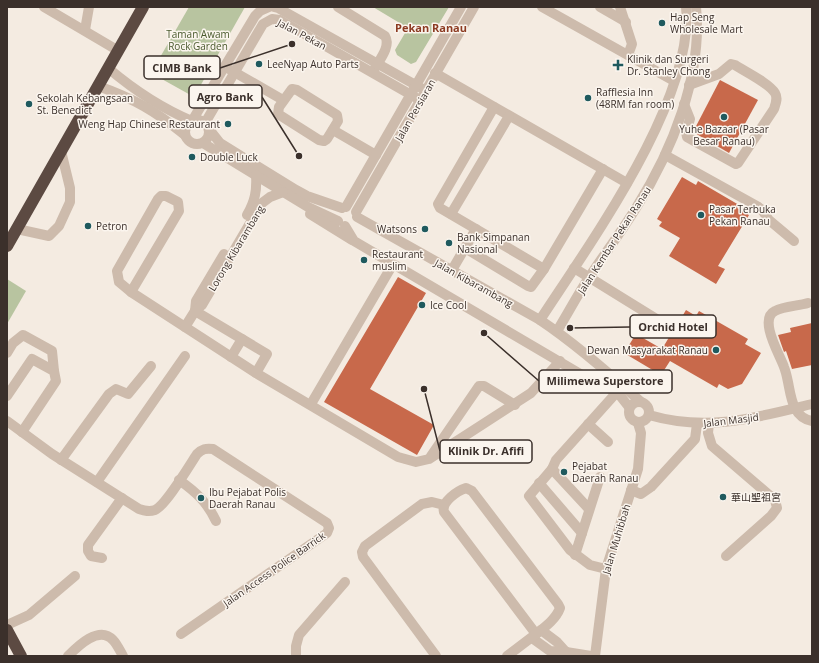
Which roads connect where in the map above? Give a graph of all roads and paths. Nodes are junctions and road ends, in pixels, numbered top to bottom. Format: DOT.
graph roads {
  1 [pos="44,7"];
  2 [pos="89,7"];
  3 [pos="143,7"];
  4 [pos="268,7"];
  5 [pos="274,7"];
  6 [pos="338,7"];
  7 [pos="461,7"];
  8 [pos="474,7"];
  9 [pos="542,7"];
  10 [pos="600,7"];
  11 [pos="620,7"];
  12 [pos="686,7"];
  13 [pos="696,7"];
  14 [pos="293,16"];
  15 [pos="626,22"];
  16 [pos="85,30"];
  17 [pos="117,50"];
  18 [pos="628,55"];
  19 [pos="378,63"];
  20 [pos="225,67"];
  21 [pos="108,68"];
  22 [pos="235,73"];
  23 [pos="372,73"];
  24 [pos="435,73"];
  25 [pos="674,81"];
  26 [pos="416,85"];
  27 [pos="689,85"];
  28 [pos="98,86"];
  29 [pos="426,90"];
  30 [pos="410,95"];
  31 [pos="283,100"];
  32 [pos="420,100"];
  33 [pos="684,104"];
  34 [pos="494,107"];
  35 [pos="509,116"];
  36 [pos="192,121"];
  37 [pos="207,126"];
  38 [pos="333,130"];
  39 [pos="185,135"];
  40 [pos="204,143"];
  41 [pos="61,151"];
  42 [pos="376,155"];
  43 [pos="665,155"];
  44 [pos="603,169"];
  45 [pos="256,175"];
  46 [pos="627,183"];
  47 [pos="283,192"];
  48 [pos="294,199"];
  49 [pos="344,207"];
  50 [pos="451,214"];
  51 [pos="356,215"];
  52 [pos="341,224"];
  53 [pos="16,229"];
  54 [pos="476,229"];
  55 [pos="794,241"];
  56 [pos="354,242"];
  57 [pos="8,243"];
  58 [pos="465,248"];
  59 [pos="393,264"];
  60 [pos="544,268"];
  61 [pos="574,268"];
  62 [pos="452,270"];
  63 [pos="589,278"];
  64 [pos="131,292"];
  65 [pos="808,303"];
  66 [pos="195,311"];
  67 [pos="540,320"];
  68 [pos="185,327"];
  69 [pos="671,328"];
  70 [pos="557,331"];
  71 [pos="242,338"];
  72 [pos="41,344"];
  73 [pos="7,353"];
  74 [pos="185,356"];
  75 [pos="587,356"];
  76 [pos="231,357"];
  77 [pos="32,359"];
  78 [pos="560,361"];
  79 [pos="151,366"];
  80 [pos="54,371"];
  81 [pos="256,373"];
  82 [pos="617,392"];
  83 [pos="7,396"];
  84 [pos="641,402"];
  85 [pos="311,404"];
  86 [pos="812,404"];
  87 [pos="515,405"];
  88 [pos="629,407"];
  89 [pos="795,409"];
  90 [pos="649,415"];
  91 [pos="812,421"];
  92 [pos="7,422"];
  93 [pos="638,423"];
  94 [pos="588,424"];
  95 [pos="697,424"];
  96 [pos="709,424"];
  97 [pos="22,432"];
  98 [pos="608,442"];
  99 [pos="429,459"];
  100 [pos="61,460"];
  101 [pos="552,468"];
  102 [pos="600,477"];
  103 [pos="179,480"];
  104 [pos="97,482"];
  105 [pos="539,483"];
  106 [pos="631,490"];
  107 [pos="122,498"];
  108 [pos="444,505"];
  109 [pos="589,509"];
  110 [pos="216,521"];
  111 [pos="582,533"];
  112 [pos="575,554"];
  113 [pos="726,556"];
  114 [pos="102,558"];
  115 [pos="606,569"];
  116 [pos="75,576"];
  117 [pos="345,582"];
  118 [pos="7,625"];
  119 [pos="7,630"];
  120 [pos="181,634"];
  121 [pos="536,634"];
  122 [pos="565,654"];
  123 [pos="21,656"];
  124 [pos="68,656"];
  125 [pos="123,656"];
  126 [pos="296,656"];
  127 [pos="436,656"];
  128 [pos="507,656"];
  129 [pos="591,656"];
  130 [pos="595,656"];
  1 -- 16 [label="street"];
  2 -- 16 [label="street"];
  3 -- 17 [label="highway"];
  4 -- 20 [label="street"];
  5 -- 14 [label="street, Jalan Pekan"];
  6 -- 19 [label="street"];
  7 -- 26 [label="street, Jalan Persiaran"];
  8 -- 24 [label="street, Jalan Persiaran"];
  9 -- 18 [label="street"];
  10 -- 15 [label="street"];
  11 -- 15 [label="street"];
  12 -- 25 [label="street, Jalan Kembar Pekan Ranau"];
  13 -- 27 [label="street, Jalan Kembar Pekan Ranau"];
  14 -- 19 [label="street, Jalan Pekan"];
  14 -- 22 [label="street, Jalan Pekan"];
  14 -- 23 [label="street, Jalan Pekan"];
  15 -- 18 [label="street"];
  16 -- 17 [label="street"];
  17 -- 21 [label="highway"];
  18 -- 25 [label="street"];
  19 -- 23 [label="street"];
  19 -- 26 [label="street, Jalan Pekan"];
  20 -- 22 [label="street"];
  20 -- 36 [label="street"];
  21 -- 28 [label="highway"];
  21 -- 36 [label="street"];
  22 -- 31 [label="street"];
  22 -- 37 [label="street, Jalan Pekan"];
  23 -- 30 [label="street, Jalan Pekan"];
  24 -- 29 [label="street, Jalan Persiaran"];
  24 -- 34 [label="street"];
  25 -- 46 [label="street, Jalan Kembar Pekan Ranau"];
  26 -- 29 [label="street, Jalan Pekan"];
  26 -- 30 [label="street, Jalan Persiaran"];
  27 -- 33 [label="street, Jalan Kembar Pekan Ranau"];
  27 -- 33 [label="street"];
  28 -- 39 [label="street"];
  28 -- 41 [label="highway"];
  29 -- 32 [label="street, Jalan Persiaran"];
  30 -- 32 [label="street, Jalan Pekan"];
  30 -- 42 [label="street, Jalan Persiaran"];
  31 -- 38 [label="street"];
  31 -- 38 [label="street"];
  32 -- 51 [label="street, Jalan Persiaran"];
  33 -- 43 [label="street, Jalan Kembar Pekan Ranau"];
  34 -- 35 [label="street"];
  34 -- 50 [label="street"];
  35 -- 44 [label="street"];
  35 -- 50 [label="street"];
  36 -- 37 [label="street"];
  36 -- 39 [label="street"];
  37 -- 40 [label="street"];
  37 -- 49 [label="street"];
  38 -- 42 [label="street"];
  39 -- 40 [label="street"];
  40 -- 45 [label="street"];
  41 -- 53 [label="highway"];
  41 -- 53 [label="street"];
  42 -- 49 [label="street, Jalan Persiaran"];
  43 -- 55 [label="street"];
  43 -- 63 [label="street, Jalan Kembar Pekan Ranau"];
  44 -- 46 [label="street"];
  44 -- 60 [label="street"];
  45 -- 47 [label="street"];
  45 -- 66 [label="street, Lorong Kibarambang"];
  46 -- 61 [label="street, Jalan Kembar Pekan Ranau"];
  47 -- 48 [label="street"];
  47 -- 66 [label="street, Lorong Kibarambang"];
  48 -- 52 [label="street"];
  48 -- 56 [label="street"];
  49 -- 51 [label="street"];
  49 -- 52 [label="street"];
  50 -- 54 [label="street"];
  51 -- 52 [label="street"];
  51 -- 62 [label="street, Jalan Kibarambang"];
  52 -- 56 [label="street"];
  53 -- 57 [label="highway"];
  54 -- 58 [label="street"];
  54 -- 60 [label="street"];
  56 -- 59 [label="street"];
  58 -- 60 [label="street"];
  58 -- 62 [label="street"];
  59 -- 78 [label="street"];
  59 -- 85 [label="street"];
  61 -- 63 [label="street"];
  61 -- 67 [label="street, Jalan Kembar Pekan Ranau"];
  62 -- 67 [label="street, Jalan Kibarambang"];
  63 -- 69 [label="street"];
  63 -- 70 [label="street, Jalan Kembar Pekan Ranau"];
  64 -- 64 [label="street"];
  64 -- 68 [label="street"];
  65 -- 89 [label="street"];
  66 -- 68 [label="street, Lorong Kibarambang"];
  66 -- 71 [label="street"];
  67 -- 70 [label="street, Jalan Kibarambang"];
  68 -- 76 [label="street"];
  70 -- 75 [label="street, Jalan Kibarambang"];
  71 -- 76 [label="street"];
  71 -- 81 [label="street"];
  72 -- 73 [label="street"];
  72 -- 77 [label="street"];
  72 -- 80 [label="street"];
  74 -- 104 [label="street"];
  75 -- 82 [label="street, Jalan Kibarambang"];
  75 -- 84 [label="street, Jalan Kibarambang"];
  76 -- 81 [label="street"];
  77 -- 80 [label="street"];
  77 -- 83 [label="street"];
  78 -- 82 [label="street"];
  78 -- 87 [label="street"];
  79 -- 100 [label="street"];
  80 -- 97 [label="street"];
  81 -- 85 [label="street"];
  82 -- 88 [label="street, Jalan Kibarambang"];
  82 -- 94 [label="street"];
  84 -- 88 [label="street"];
  84 -- 90 [label="street"];
  85 -- 99 [label="street"];
  86 -- 89 [label="street, Jalan Masjid"];
  87 -- 99 [label="street"];
  87 -- 99 [label="street"];
  88 -- 93 [label="street"];
  89 -- 91 [label="street"];
  89 -- 96 [label="street, Jalan Masjid"];
  90 -- 93 [label="street"];
  90 -- 95 [label="street, Jalan Masjid"];
  92 -- 97 [label="street, Jalan Access Police Barrick"];
  93 -- 106 [label="street, Jalan Muhibbah"];
  94 -- 98 [label="street"];
  94 -- 101 [label="street"];
  95 -- 96 [label="street, Jalan Masjid"];
  95 -- 106 [label="street"];
  96 -- 113 [label="street"];
  97 -- 100 [label="street, Jalan Access Police Barrick"];
  100 -- 104 [label="street, Jalan Access Police Barrick"];
  101 -- 105 [label="street"];
  101 -- 109 [label="street"];
  102 -- 109 [label="street"];
  103 -- 107 [label="street, Jalan Access Police Barrick"];
  103 -- 110 [label="street"];
  103 -- 120 [label="street, Jalan Access Police Barrick"];
  104 -- 107 [label="street, Jalan Access Police Barrick"];
  105 -- 111 [label="street"];
  105 -- 112 [label="street"];
  106 -- 115 [label="street, Jalan Muhibbah"];
  107 -- 114 [label="street"];
  108 -- 121 [label="street"];
  108 -- 121 [label="street"];
  108 -- 127 [label="street"];
  109 -- 111 [label="street"];
  111 -- 112 [label="street"];
  112 -- 115 [label="street"];
  115 -- 130 [label="street, Jalan Muhibbah"];
  116 -- 118 [label="street"];
  117 -- 126 [label="street"];
  119 -- 123 [label="highway"];
  121 -- 122 [label="street"];
  121 -- 128 [label="street"];
  122 -- 129 [label="street"];
  124 -- 125 [label="street"];
}
